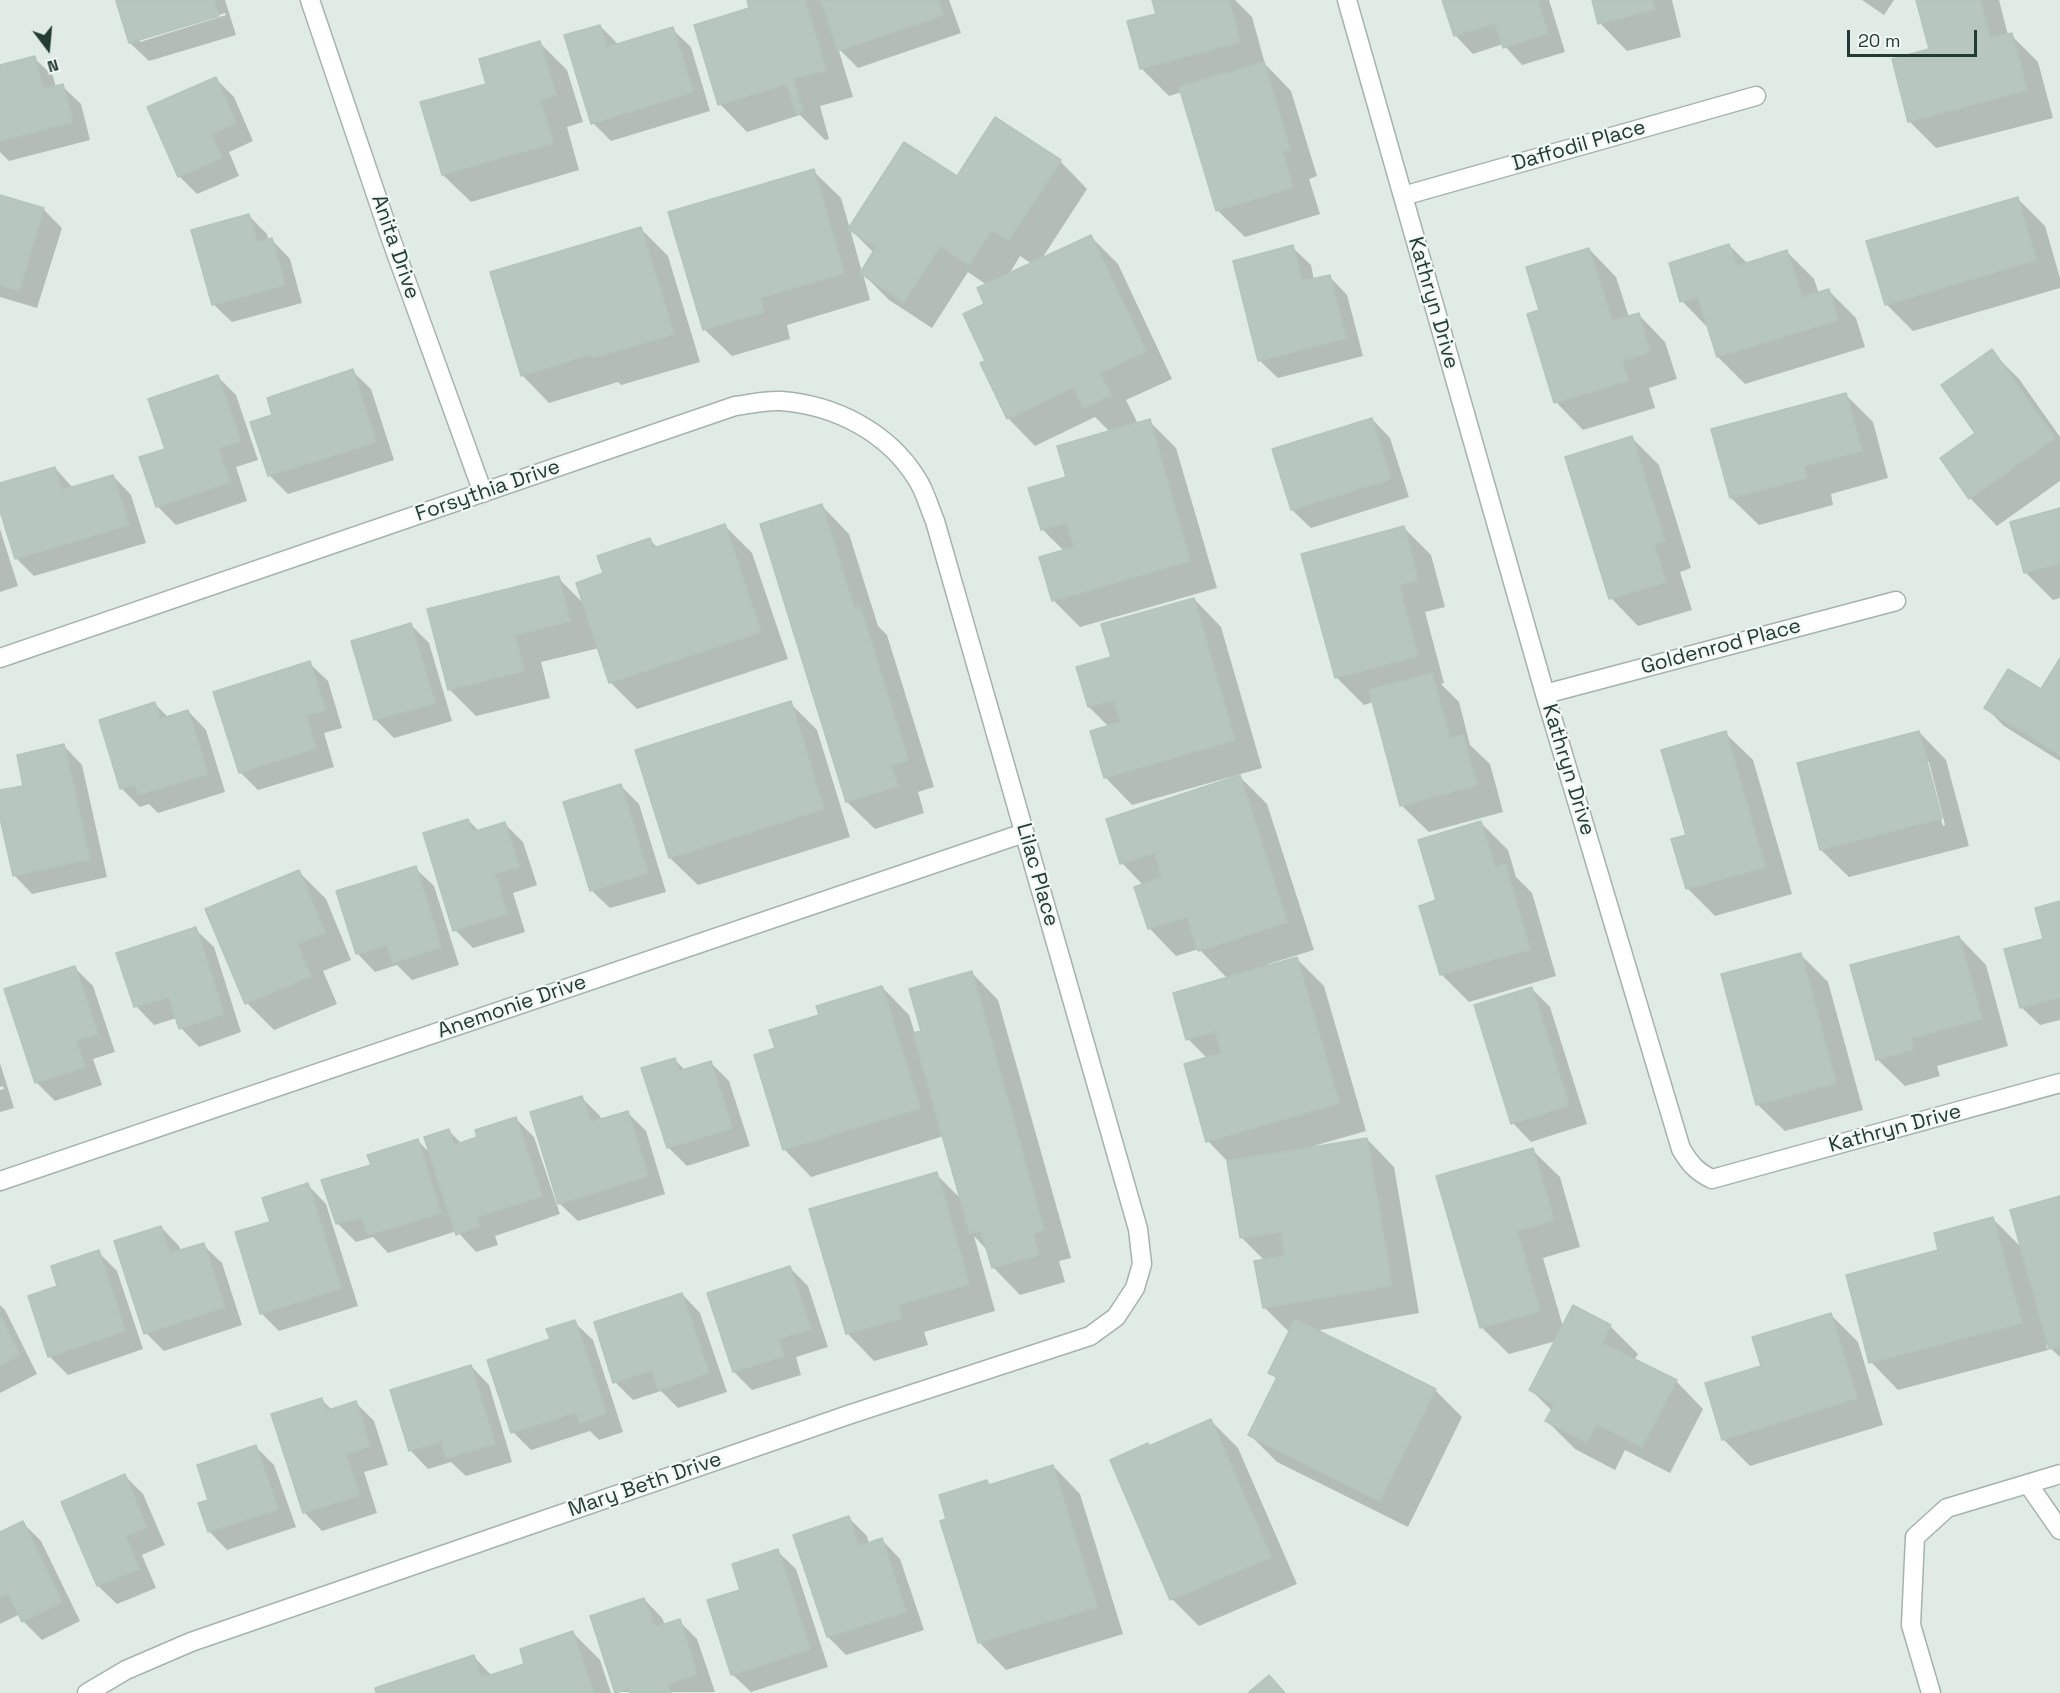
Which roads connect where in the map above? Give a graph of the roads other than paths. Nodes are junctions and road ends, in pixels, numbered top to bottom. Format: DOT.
graph roads {
  1 [pos="1347,0"];
  2 [pos="314,1"];
  3 [pos="1756,96"];
  4 [pos="1403,196"];
  5 [pos="483,493"];
  6 [pos="935,521"];
  7 [pos="1896,601"];
  8 [pos="0,658"];
  9 [pos="1545,694"];
  10 [pos="1024,833"];
  11 [pos="2060,1083"];
  12 [pos="0,1181"];
  13 [pos="1138,1229"];
  14 [pos="2060,1474"];
  15 [pos="2028,1484"];
  16 [pos="2060,1530"];
  17 [pos="87,1693"];
  18 [pos="1931,1693"];
  1 -- 4 [label="street, Kathryn Drive"];
  2 -- 5 [label="street, Anita Drive"];
  3 -- 4 [label="street, Daffodil Place"];
  4 -- 9 [label="street, Kathryn Drive"];
  5 -- 6 [label="street, Forsythia Drive"];
  5 -- 8 [label="street, Forsythia Drive"];
  6 -- 10 [label="street, Lilac Place"];
  7 -- 9 [label="street, Goldenrod Place"];
  9 -- 11 [label="street, Kathryn Drive"];
  10 -- 12 [label="street, Anemonie Drive"];
  10 -- 13 [label="street, Lilac Place"];
  13 -- 17 [label="street, Mary Beth Drive"];
  14 -- 15 [label="street"];
  15 -- 16 [label="street"];
  15 -- 18 [label="street"];
}
